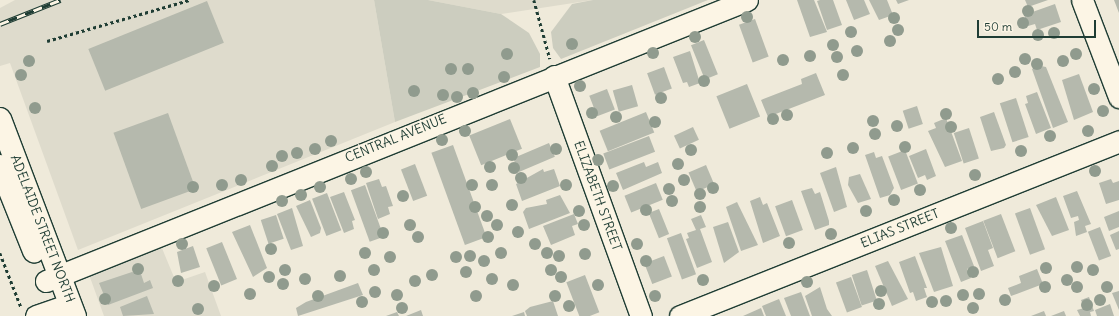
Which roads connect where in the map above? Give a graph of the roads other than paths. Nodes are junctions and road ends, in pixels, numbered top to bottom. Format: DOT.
graph roads {
  1 [pos="747,0"];
  2 [pos="1082,0"];
  3 [pos="554,76"];
  4 [pos="1119,97"];
  5 [pos="0,119"];
  6 [pos="1119,141"];
  7 [pos="0,166"];
  8 [pos="53,278"];
  9 [pos="65,311"];
  10 [pos="29,313"];
  11 [pos="641,316"];
  12 [pos="680,316"];
  1 -- 3 [label="street, CENTRAL AVENUE"];
  2 -- 4 [label="street"];
  3 -- 8 [label="street, CENTRAL AVENUE"];
  3 -- 11 [label="street, ELIZABETH STREET"];
  5 -- 8 [label="main road, ADELAIDE STREET NORTH"];
  6 -- 12 [label="street, ELIAS STREET"];
  7 -- 8 [label="main road, ADELAIDE STREET NORTH"];
  8 -- 9 [label="main road, ADELAIDE STREET NORTH"];
  9 -- 10 [label="street"];
}
